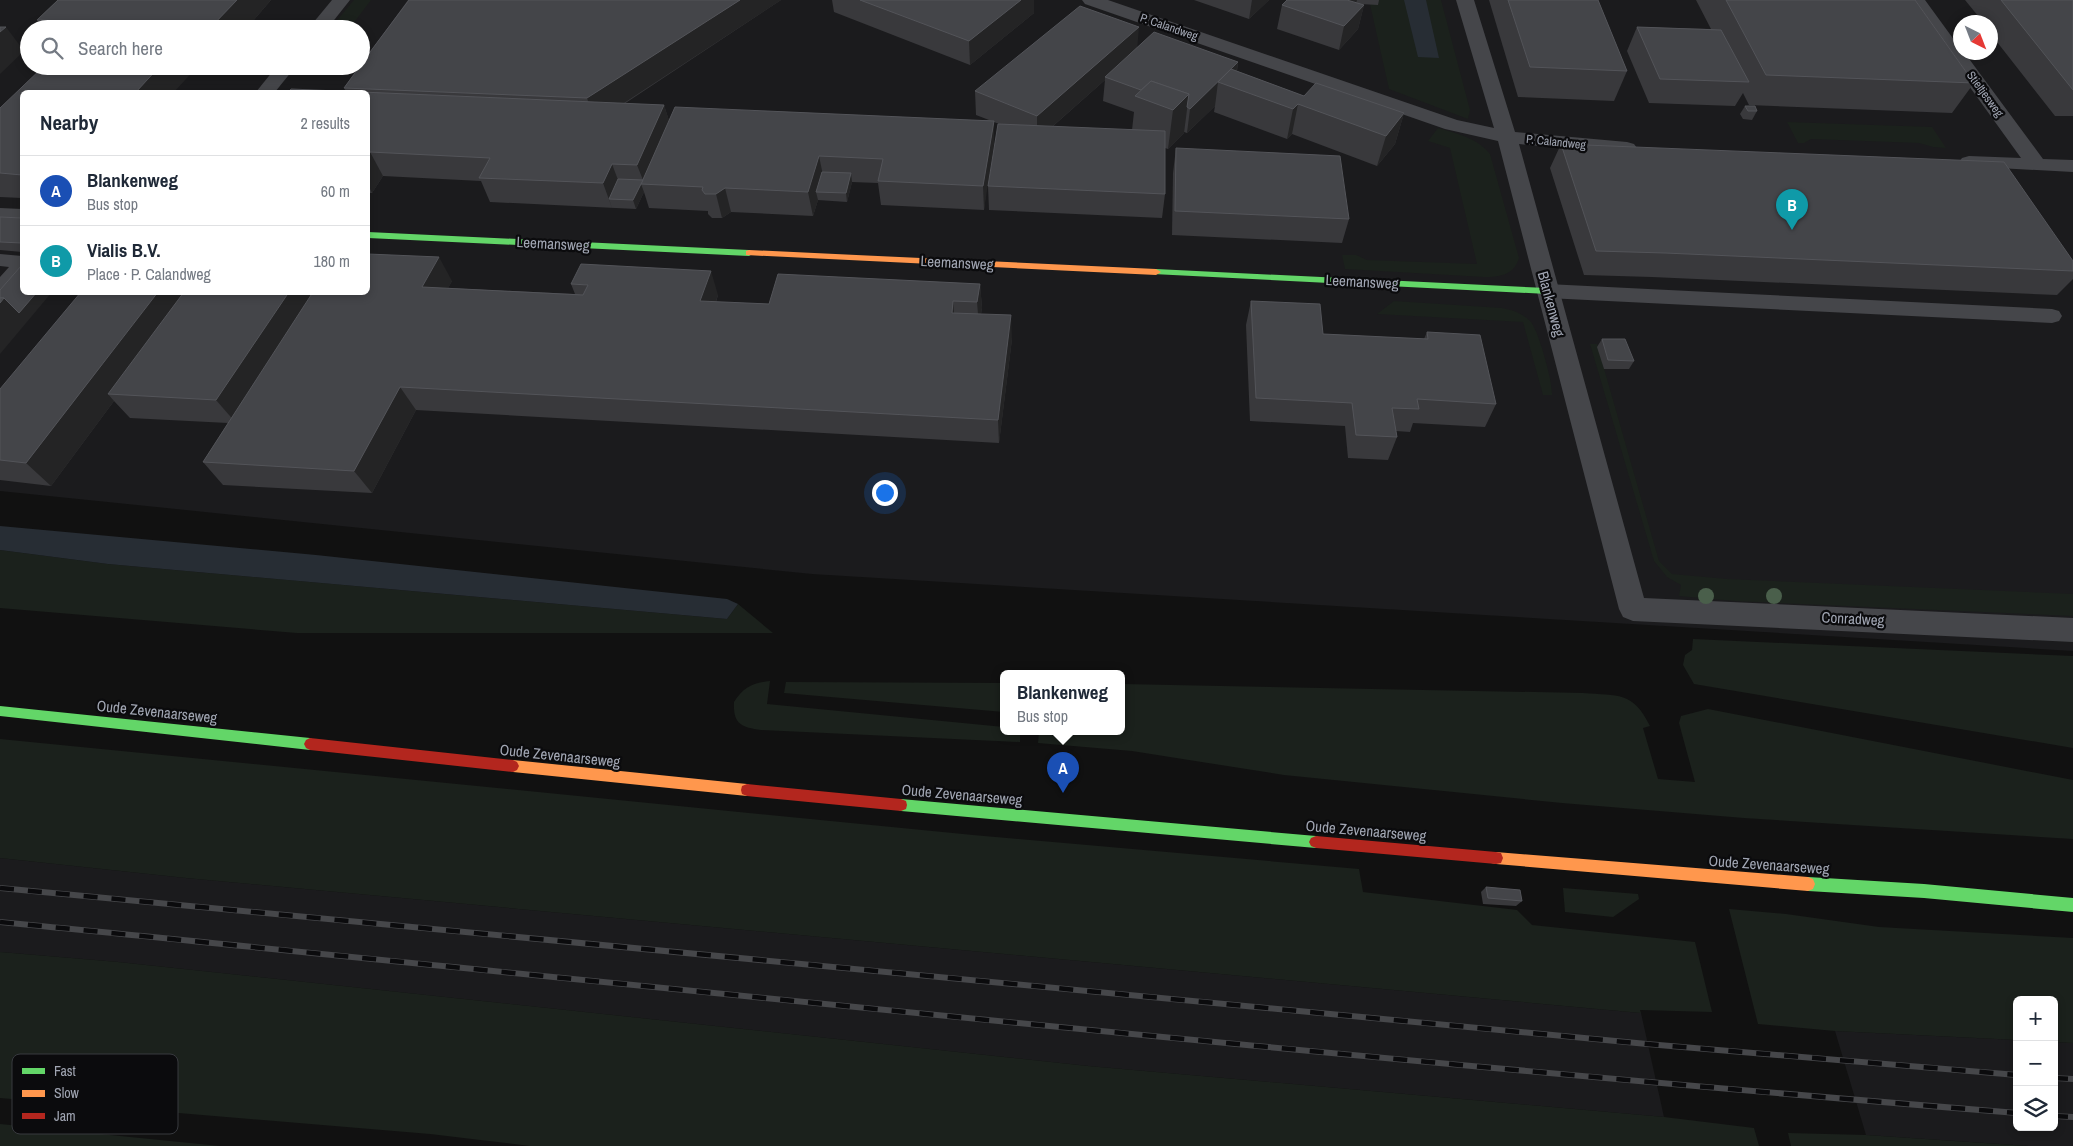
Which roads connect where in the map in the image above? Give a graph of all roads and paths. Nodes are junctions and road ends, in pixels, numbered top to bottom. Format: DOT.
graph roads {
  1 [pos="341,0"];
  2 [pos="1091,0"];
  3 [pos="1466,0"];
  4 [pos="1916,0"];
  5 [pos="324,20"];
  6 [pos="279,75"];
  7 [pos="267,90"];
  8 [pos="1507,137"];
  9 [pos="1645,149"];
  10 [pos="1948,161"];
  11 [pos="2037,165"];
  12 [pos="2073,166"];
  13 [pos="0,214"];
  14 [pos="20,215"];
  15 [pos="370,235"];
  16 [pos="0,260"];
  17 [pos="20,263"];
  18 [pos="20,265"];
  19 [pos="0,289"];
  20 [pos="1547,291"];
  21 [pos="2052,316"];
  22 [pos="1633,609"];
  23 [pos="2073,630"];
  24 [pos="0,711"];
  25 [pos="2073,905"];
  1 -- 5 [label="street"];
  2 -- 8 [label="street, P. Calandweg"];
  3 -- 8 [label="street, Blankenweg"];
  4 -- 11 [label="street, Stieltjesweg"];
  6 -- 7 [label="street"];
  8 -- 9 [label="street, P. Calandweg"];
  8 -- 20 [label="street, Blankenweg"];
  10 -- 11 [label="street"];
  11 -- 12 [label="street"];
  13 -- 14 [label="lane"];
  15 -- 20 [label="street, Leemansweg"];
  16 -- 17 [label="lane"];
  18 -- 19 [label="lane"];
  20 -- 21 [label="lane"];
  20 -- 22 [label="street, Blankenweg"];
  22 -- 23 [label="street, Conradweg"];
  24 -- 25 [label="street, Oude Zevenaarseweg"];
}
